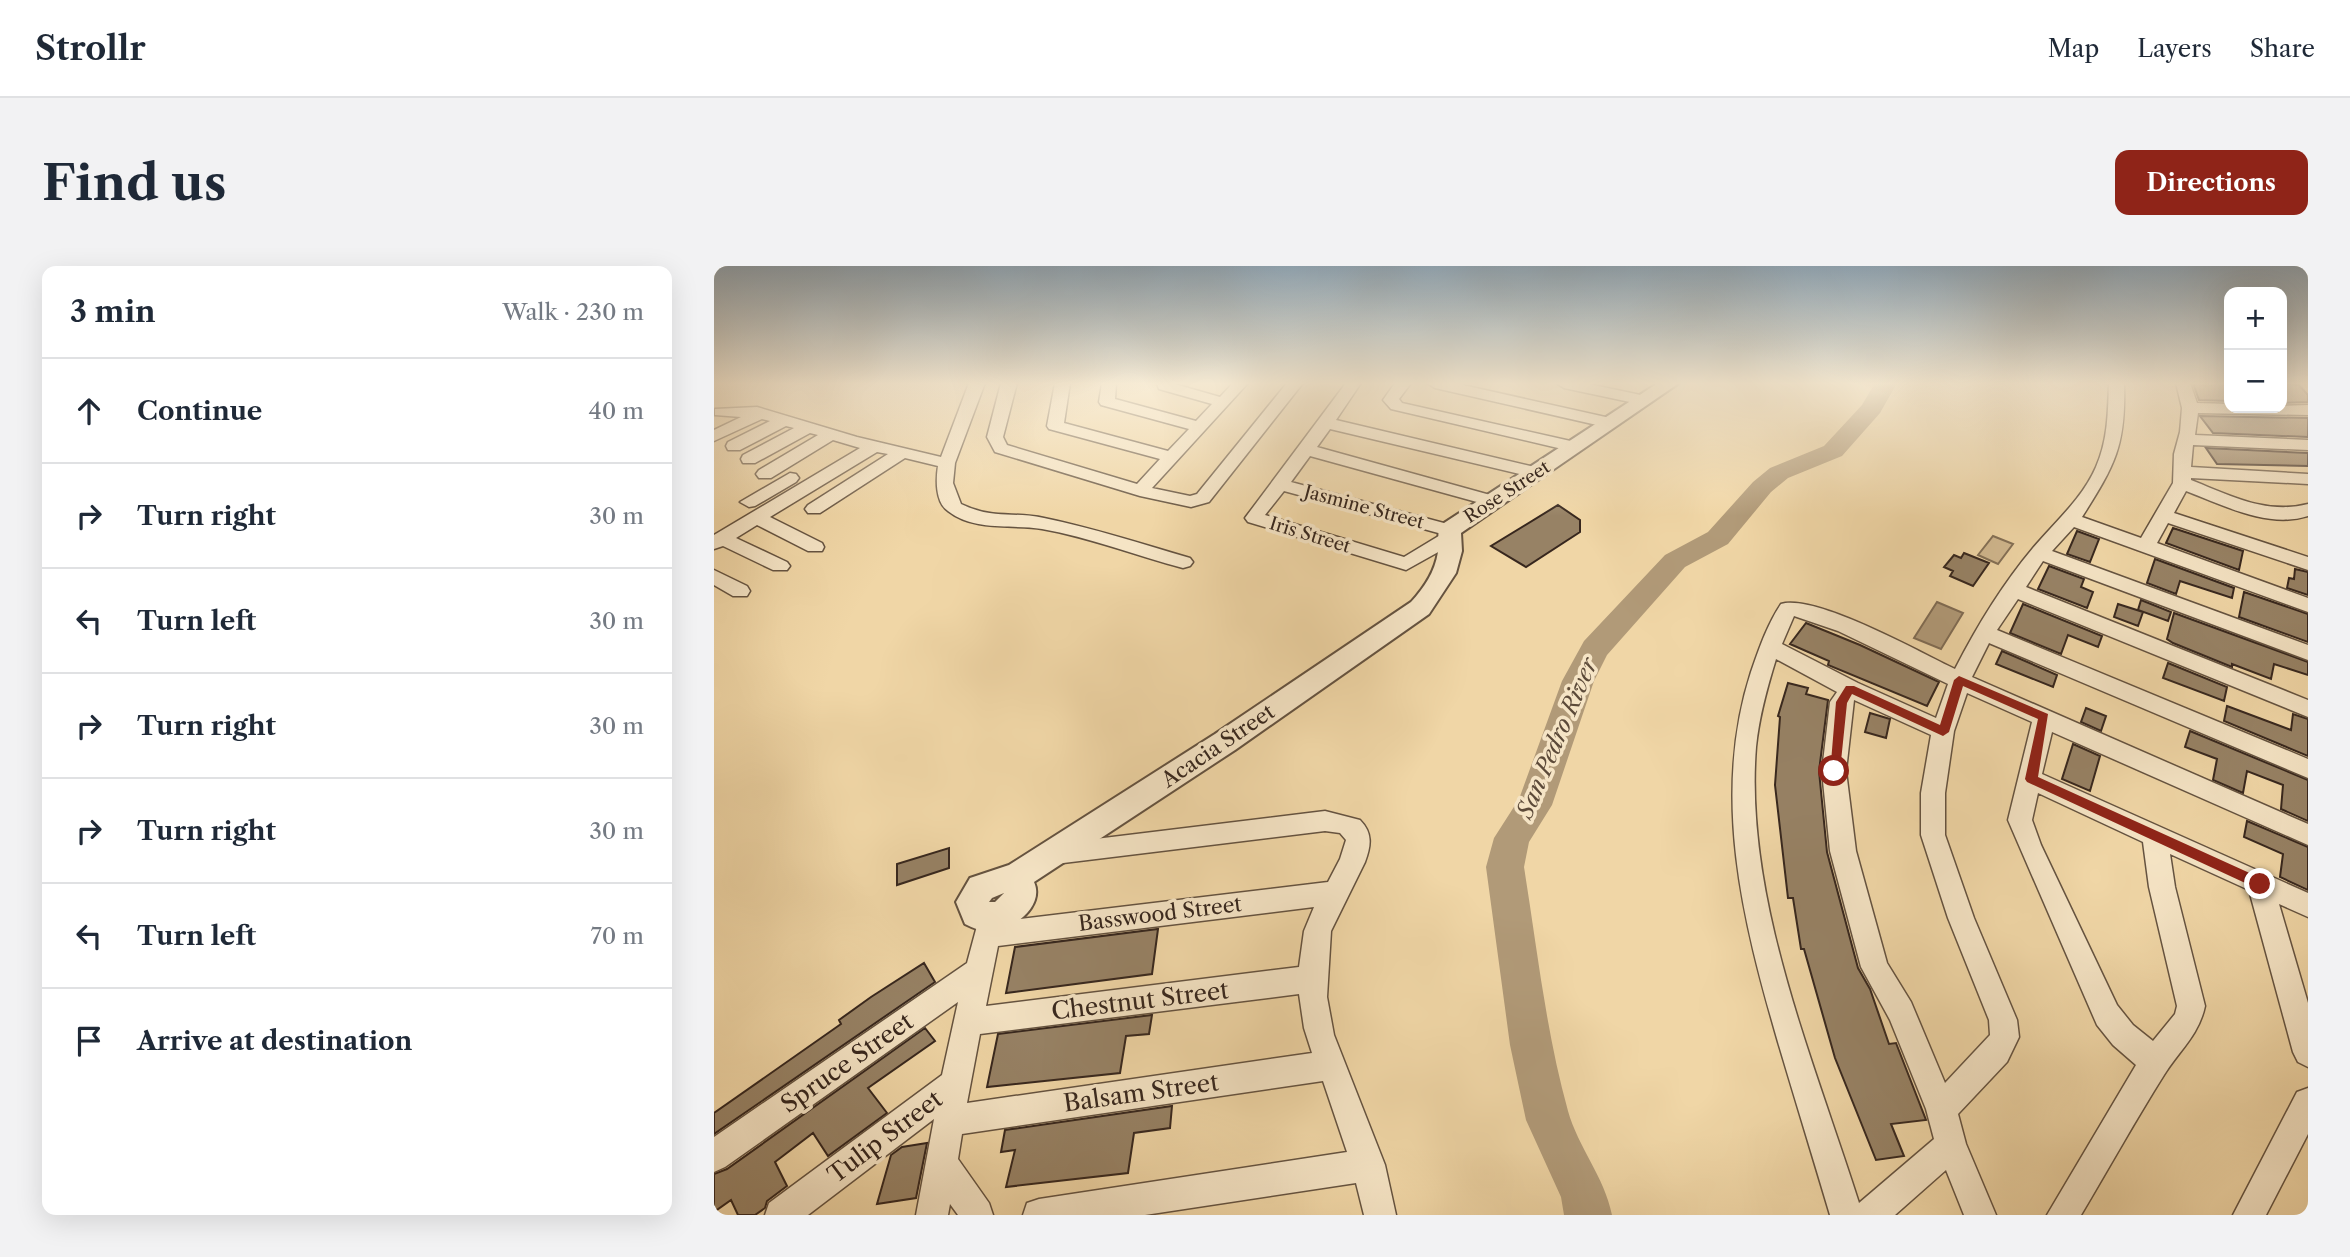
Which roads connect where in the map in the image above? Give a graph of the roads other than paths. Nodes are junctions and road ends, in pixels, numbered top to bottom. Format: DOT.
graph roads {
  1 [pos="732,427"];
  2 [pos="771,427"];
  3 [pos="960,427"];
  4 [pos="998,427"];
  5 [pos="1060,427"];
  6 [pos="1199,427"];
  7 [pos="1260,427"];
  8 [pos="1324,427"];
  9 [pos="1341,427"];
  10 [pos="1491,427"];
  11 [pos="1604,427"];
  12 [pos="2115,427"];
  13 [pos="2188,427"];
  14 [pos="807,428"];
  15 [pos="830,435"];
  16 [pos="714,436"];
  17 [pos="2186,440"];
  18 [pos="853,441"];
  19 [pos="2308,444"];
  20 [pos="734,446"];
  21 [pos="873,446"];
  22 [pos="1575,447"];
  23 [pos="1304,449"];
  24 [pos="902,453"];
  25 [pos="1171,457"];
  26 [pos="749,459"];
  27 [pos="947,463"];
  28 [pos="1537,473"];
  29 [pos="765,474"];
  30 [pos="2182,477"];
  31 [pos="2308,479"];
  32 [pos="1280,484"];
  33 [pos="1140,491"];
  34 [pos="787,498"];
  35 [pos="1495,502"];
  36 [pos="753,510"];
  37 [pos="2308,510"];
  38 [pos="2163,515"];
  39 [pos="2071,519"];
  40 [pos="1450,533"];
  41 [pos="718,540"];
  42 [pos="2146,546"];
  43 [pos="815,547"];
  44 [pos="2039,553"];
  45 [pos="1183,562"];
  46 [pos="2308,564"];
  47 [pos="780,566"];
  48 [pos="714,576"];
  49 [pos="2012,589"];
  50 [pos="740,591"];
  51 [pos="2308,606"];
  52 [pos="1984,633"];
  53 [pos="1771,647"];
  54 [pos="2308,653"];
  55 [pos="1959,680"];
  56 [pos="1850,689"];
  57 [pos="2308,709"];
  58 [pos="2044,717"];
  59 [pos="1943,732"];
  60 [pos="2308,769"];
  61 [pos="2031,779"];
  62 [pos="2308,835"];
  63 [pos="2155,836"];
  64 [pos="1055,853"];
  65 [pos="2260,884"];
  66 [pos="1333,893"];
  67 [pos="2308,905"];
  68 [pos="989,926"];
  69 [pos="979,971"];
  70 [pos="1312,979"];
  71 [pos="968,1022"];
  72 [pos="2308,1052"];
  73 [pos="2155,1062"];
  74 [pos="1332,1065"];
  75 [pos="955,1084"];
  76 [pos="2308,1103"];
  77 [pos="1941,1109"];
  78 [pos="949,1121"];
  79 [pos="1951,1145"];
  80 [pos="714,1156"];
  81 [pos="942,1164"];
  82 [pos="1369,1165"];
  83 [pos="781,1215"];
  84 [pos="932,1215"];
  85 [pos="977,1215"];
  86 [pos="1039,1215"];
  87 [pos="1380,1215"];
  88 [pos="1846,1215"];
  89 [pos="1870,1215"];
  90 [pos="1980,1215"];
  91 [pos="2063,1215"];
  92 [pos="2249,1215"];
  1 -- 16 [label="street"];
  2 -- 20 [label="street"];
  3 -- 27 [label="street"];
  4 -- 33 [label="street"];
  5 -- 25 [label="street"];
  6 -- 25 [label="street"];
  7 -- 33 [label="street"];
  8 -- 23 [label="street, Iris Street"];
  9 -- 28 [label="street"];
  10 -- 22 [label="street"];
  11 -- 22 [label="street, Rose Street"];
  12 -- 39 [label="street"];
  13 -- 17 [label="street"];
  14 -- 15 [label="street"];
  14 -- 26 [label="street"];
  15 -- 18 [label="street"];
  15 -- 29 [label="street"];
  17 -- 19 [label="street"];
  17 -- 30 [label="street"];
  18 -- 21 [label="street"];
  18 -- 36 [label="street"];
  21 -- 24 [label="street"];
  21 -- 34 [label="street"];
  22 -- 28 [label="street, Rose Street"];
  23 -- 32 [label="street, Iris Street"];
  23 -- 35 [label="street"];
  24 -- 27 [label="street"];
  24 -- 34 [label="street"];
  25 -- 33 [label="street"];
  27 -- 45 [label="street"];
  28 -- 35 [label="street, Rose Street"];
  30 -- 31 [label="street"];
  30 -- 37 [label="street"];
  30 -- 38 [label="street"];
  32 -- 40 [label="street, Jasmine Street"];
  32 -- 40 [label="street, Iris Street"];
  34 -- 36 [label="street"];
  35 -- 40 [label="street, Rose Street"];
  36 -- 41 [label="street"];
  36 -- 43 [label="street"];
  38 -- 42 [label="street"];
  38 -- 46 [label="street"];
  39 -- 42 [label="street"];
  39 -- 44 [label="street"];
  40 -- 64 [label="street, Acacia Street"];
  41 -- 47 [label="street"];
  42 -- 51 [label="street"];
  44 -- 49 [label="street"];
  44 -- 54 [label="street"];
  48 -- 50 [label="street"];
  49 -- 52 [label="street"];
  49 -- 57 [label="street"];
  52 -- 55 [label="street"];
  52 -- 60 [label="street"];
  53 -- 55 [label="street"];
  53 -- 56 [label="street"];
  53 -- 88 [label="street"];
  55 -- 58 [label="street"];
  55 -- 59 [label="street"];
  56 -- 59 [label="street"];
  56 -- 77 [label="street"];
  58 -- 61 [label="street"];
  58 -- 62 [label="street"];
  59 -- 77 [label="street"];
  61 -- 63 [label="street"];
  61 -- 73 [label="street"];
  63 -- 65 [label="street"];
  63 -- 73 [label="street"];
  64 -- 66 [label="street"];
  64 -- 68 [label="street, Acacia Street"];
  65 -- 67 [label="street"];
  65 -- 72 [label="street"];
  66 -- 68 [label="street, Basswood Street"];
  66 -- 70 [label="street"];
  68 -- 69 [label="street"];
  69 -- 71 [label="street"];
  69 -- 80 [label="street, Spruce Street"];
  70 -- 71 [label="street, Chestnut Street"];
  70 -- 74 [label="street"];
  71 -- 75 [label="street"];
  73 -- 91 [label="street"];
  74 -- 78 [label="street, Balsam Street"];
  74 -- 82 [label="street"];
  75 -- 78 [label="street"];
  75 -- 83 [label="street, Tulip Street"];
  76 -- 92 [label="street"];
  77 -- 79 [label="street"];
  78 -- 81 [label="street"];
  79 -- 89 [label="street"];
  79 -- 90 [label="street"];
  81 -- 84 [label="street"];
  81 -- 85 [label="street"];
  82 -- 86 [label="street"];
  82 -- 87 [label="street"];
}
